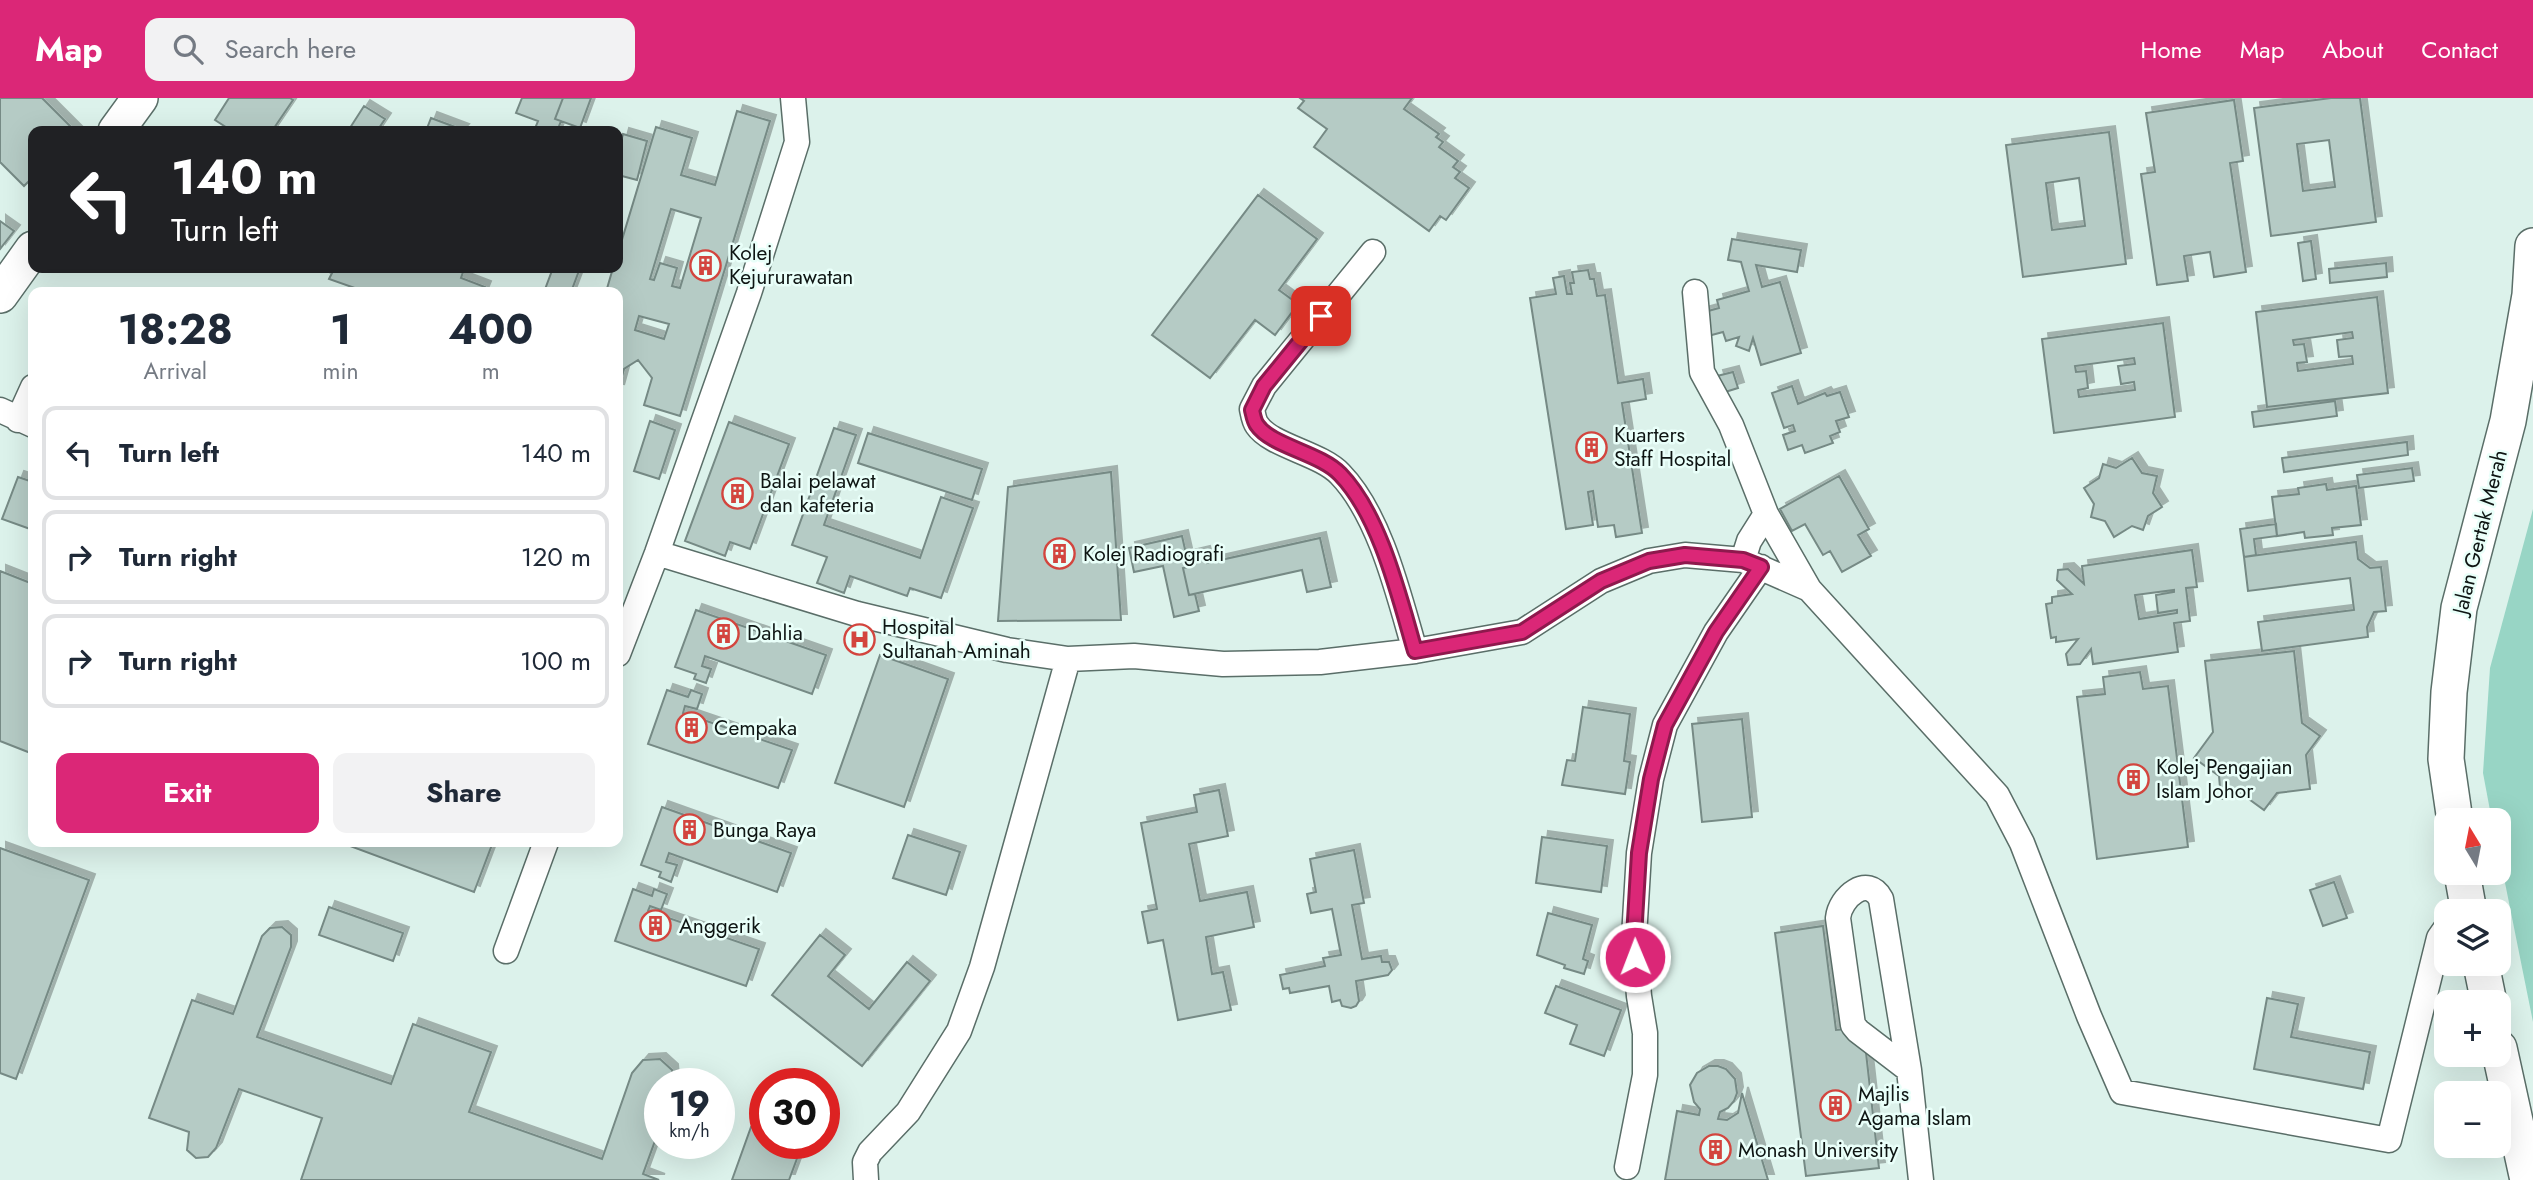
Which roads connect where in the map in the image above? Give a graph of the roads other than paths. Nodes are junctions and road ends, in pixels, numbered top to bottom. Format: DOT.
graph roads {
  1 [pos="140,98"];
  2 [pos="793,98"];
  3 [pos="120,126"];
  4 [pos="2533,246"];
  5 [pos="1373,252"];
  6 [pos="28,256"];
  7 [pos="1695,292"];
  8 [pos="0,295"];
  9 [pos="1766,514"];
  10 [pos="657,553"];
  11 [pos="1752,563"];
  12 [pos="1809,589"];
  13 [pos="626,611"];
  14 [pos="1415,651"];
  15 [pos="1068,659"];
  16 [pos="2453,808"];
  17 [pos="544,847"];
  18 [pos="506,951"];
  19 [pos="2434,958"];
  20 [pos="2503,1067"];
  21 [pos="1909,1070"];
  22 [pos="1628,1167"];
  23 [pos="866,1180"];
  24 [pos="1921,1180"];
  25 [pos="2528,1180"];
  1 -- 3 [label="main road"];
  2 -- 10 [label="street"];
  4 -- 16 [label="main road, Jalan Gertak Merah"];
  5 -- 14 [label="street"];
  6 -- 8 [label="main road"];
  7 -- 9 [label="street"];
  9 -- 11 [label="street"];
  9 -- 12 [label="street"];
  10 -- 13 [label="street"];
  10 -- 15 [label="street"];
  11 -- 12 [label="street"];
  11 -- 14 [label="street"];
  11 -- 22 [label="street"];
  12 -- 19 [label="street"];
  14 -- 15 [label="street"];
  15 -- 23 [label="street"];
  17 -- 18 [label="street"];
  20 -- 25 [label="main road"];
  21 -- 21 [label="street"];
  21 -- 24 [label="street"];
}
